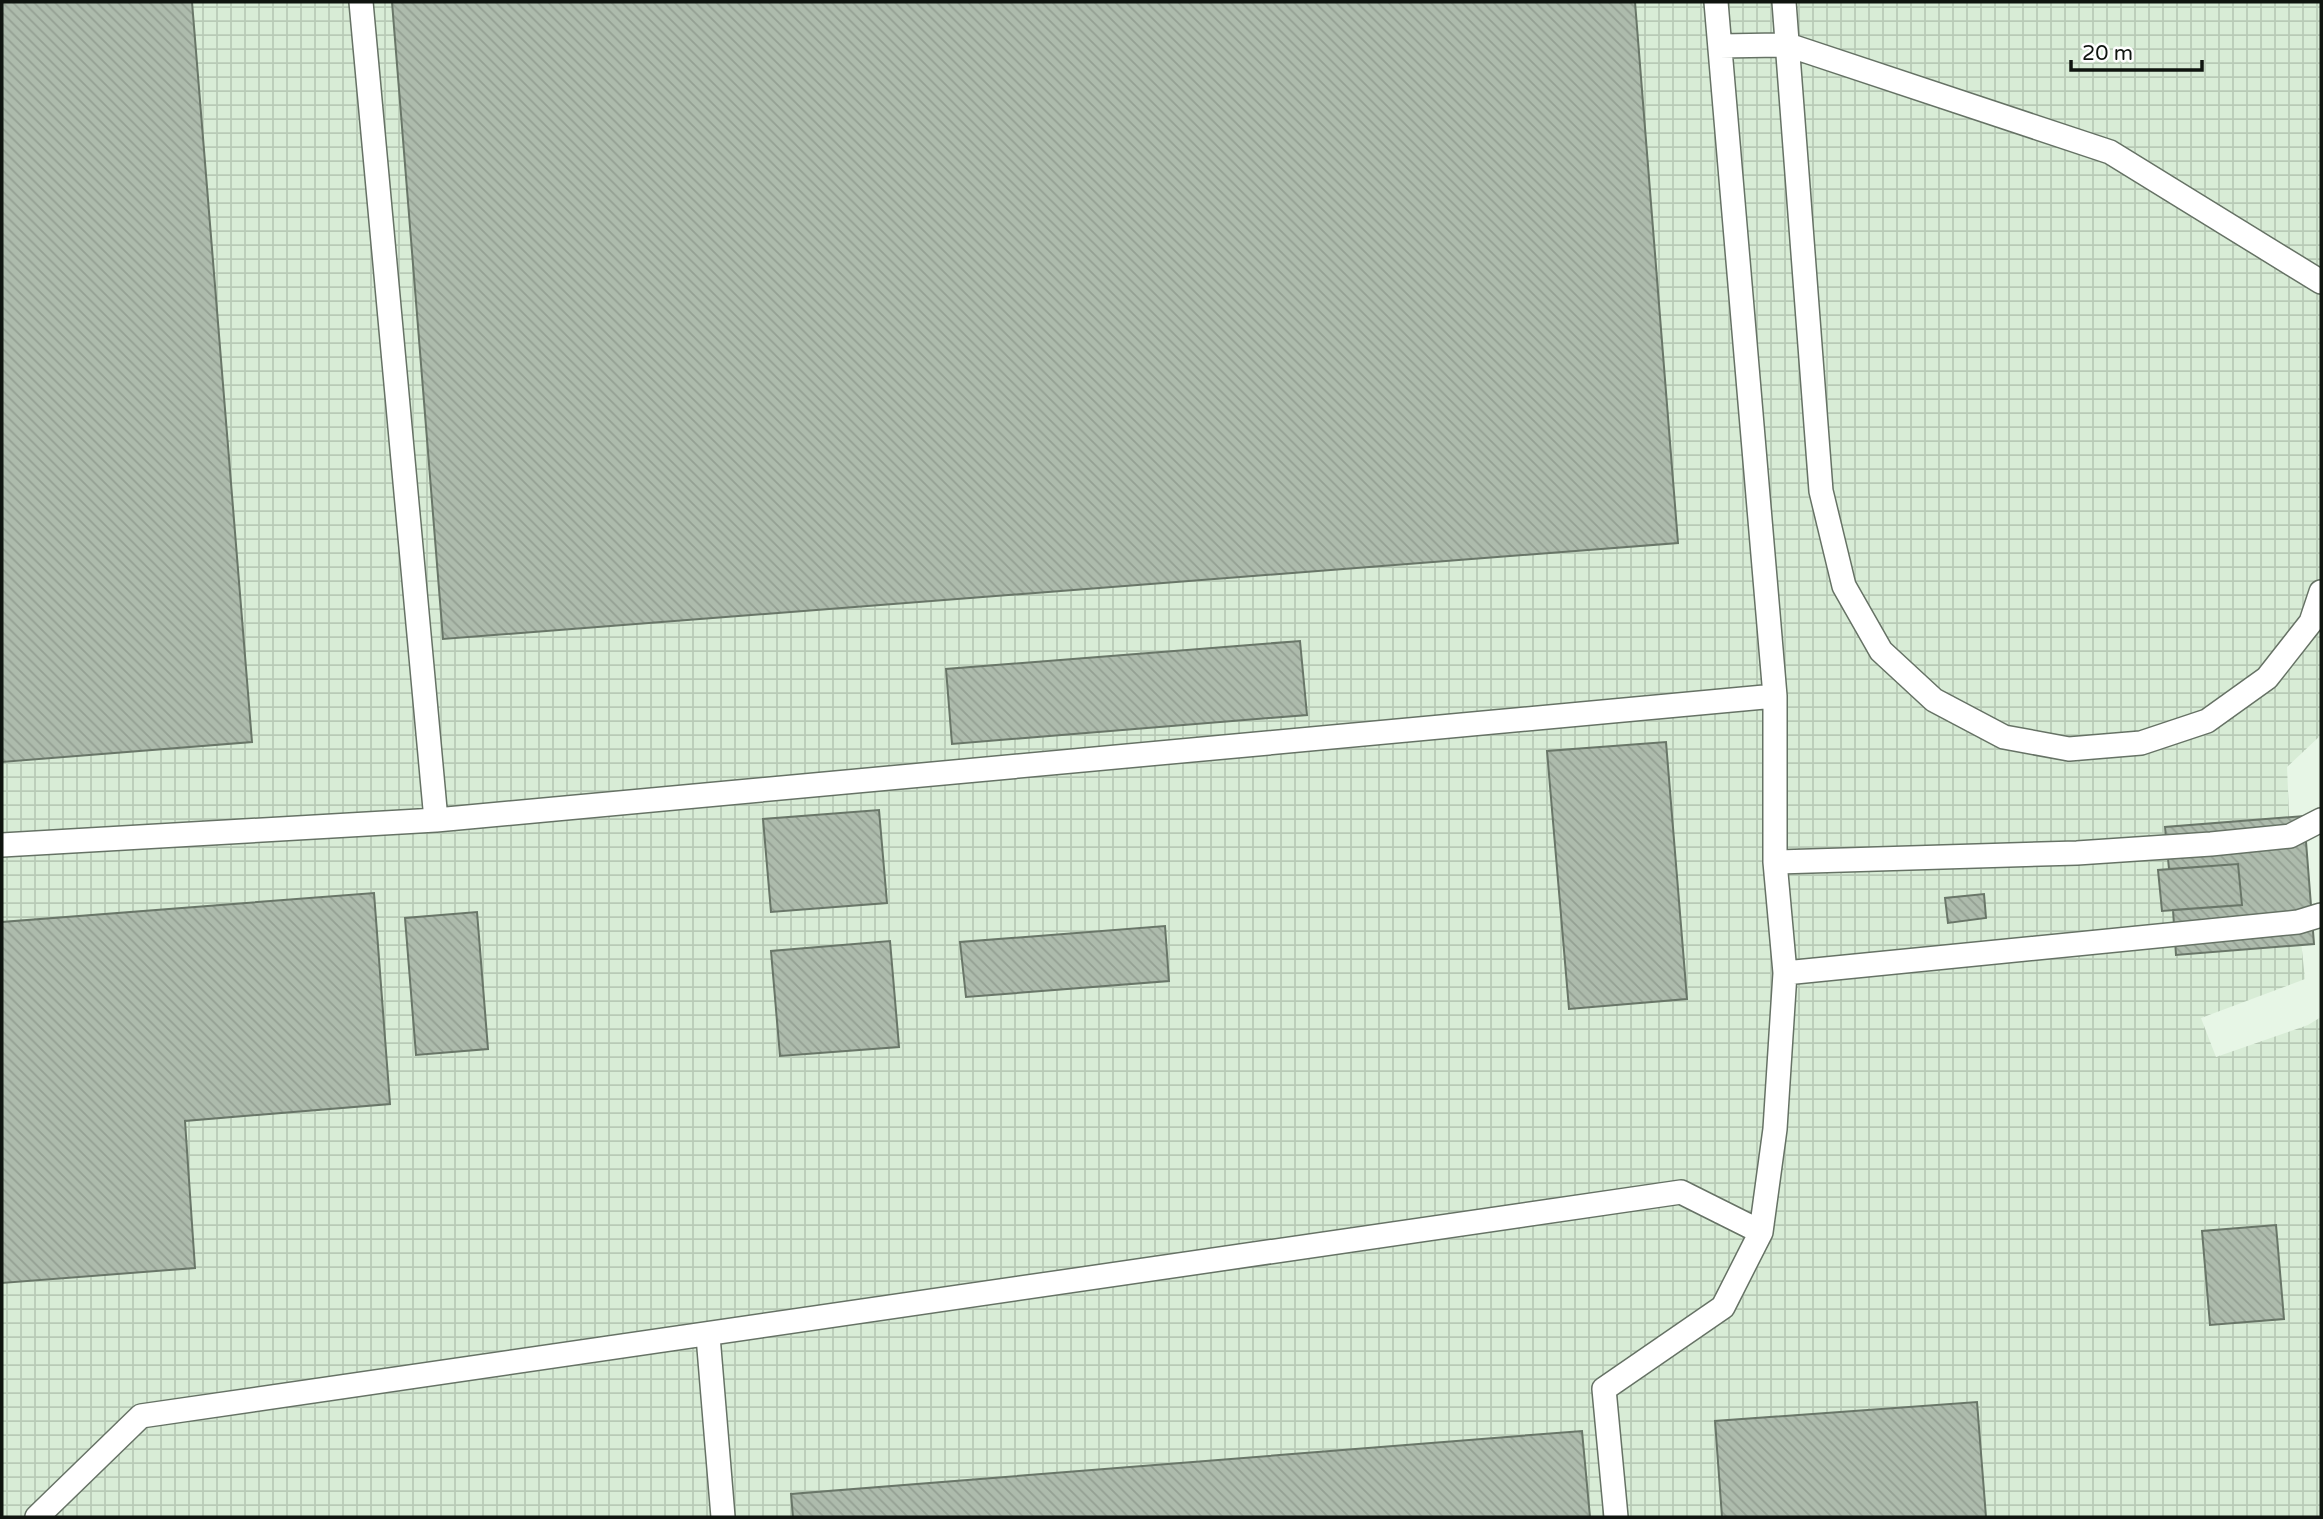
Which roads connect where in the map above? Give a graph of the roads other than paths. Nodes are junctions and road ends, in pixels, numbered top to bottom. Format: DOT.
graph roads {
  1 [pos="361,2"];
  2 [pos="1716,2"];
  3 [pos="1784,2"];
  4 [pos="1788,45"];
  5 [pos="1720,46"];
  6 [pos="2321,282"];
  7 [pos="2321,592"];
  8 [pos="1774,696"];
  9 [pos="436,820"];
  10 [pos="2321,820"];
  11 [pos="2,845"];
  12 [pos="1775,862"];
  13 [pos="2321,915"];
  14 [pos="1784,973"];
  15 [pos="1761,1231"];
  16 [pos="708,1335"];
  17 [pos="37,1517"];
  18 [pos="723,1517"];
  19 [pos="1616,1517"];
  1 -- 9 [label="lane"];
  2 -- 5 [label="lane"];
  3 -- 4 [label="lane"];
  4 -- 5 [label="lane"];
  4 -- 6 [label="lane"];
  4 -- 7 [label="lane"];
  5 -- 8 [label="lane"];
  8 -- 9 [label="lane"];
  8 -- 12 [label="lane"];
  9 -- 11 [label="lane"];
  10 -- 12 [label="lane"];
  12 -- 14 [label="lane"];
  13 -- 14 [label="lane"];
  14 -- 15 [label="lane"];
  15 -- 16 [label="lane"];
  15 -- 19 [label="lane"];
  16 -- 17 [label="lane"];
  16 -- 18 [label="lane"];
}
